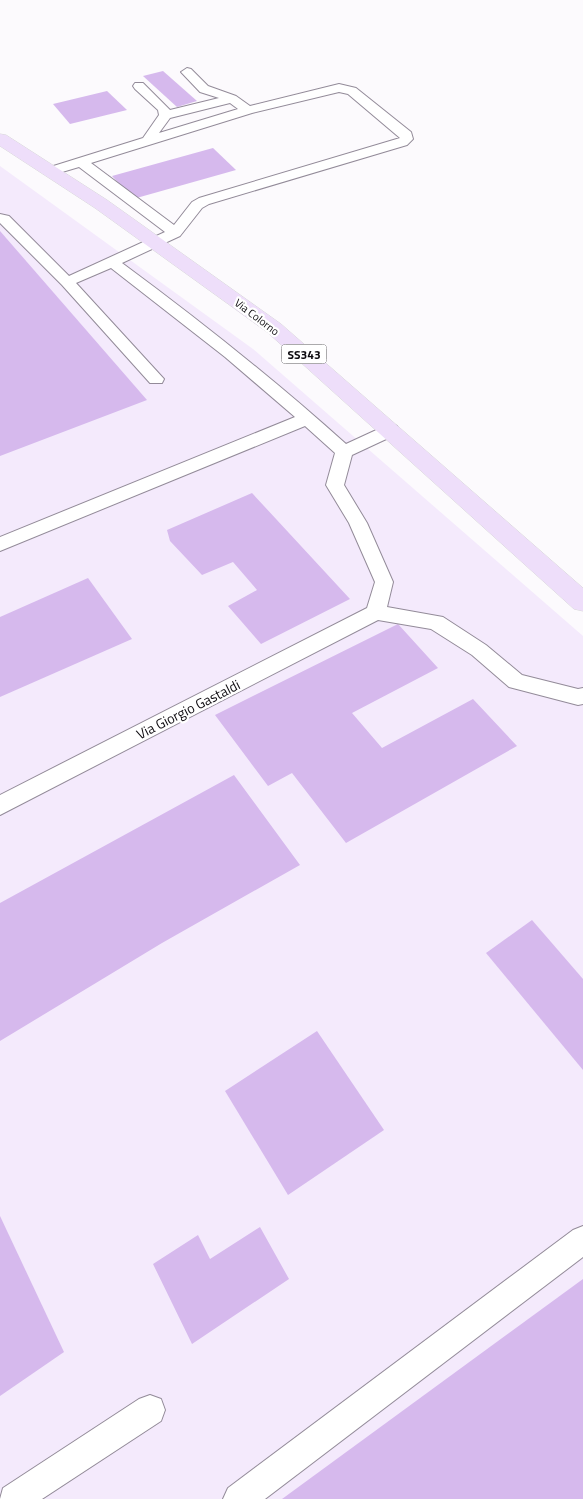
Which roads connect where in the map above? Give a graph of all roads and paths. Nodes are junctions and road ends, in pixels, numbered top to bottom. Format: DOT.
graph roads {
  1 [pos="187,72"];
  2 [pos="139,86"];
  3 [pos="232,99"];
  4 [pos="248,110"];
  5 [pos="165,115"];
  6 [pos="0,138"];
  7 [pos="148,141"];
  8 [pos="81,162"];
  9 [pos="52,171"];
  10 [pos="0,218"];
  11 [pos="175,233"];
  12 [pos="156,243"];
  13 [pos="112,262"];
  14 [pos="67,282"];
  15 [pos="156,379"];
  16 [pos="308,418"];
  17 [pos="391,430"];
  18 [pos="344,452"];
  19 [pos="0,544"];
  20 [pos="583,602"];
  21 [pos="376,612"];
  22 [pos="583,696"];
  23 [pos="0,806"];
  24 [pos="583,1240"];
  25 [pos="150,1410"];
  26 [pos="14,1499"];
  27 [pos="239,1499"];
  1 -- 3 [label="lane"];
  2 -- 5 [label="lane"];
  3 -- 4 [label="lane"];
  3 -- 5 [label="lane"];
  4 -- 7 [label="lane"];
  4 -- 11 [label="lane"];
  5 -- 7 [label="lane"];
  6 -- 9 [label="main road, Via Colorno / SS343"];
  7 -- 8 [label="lane"];
  8 -- 9 [label="lane"];
  8 -- 11 [label="lane"];
  9 -- 12 [label="main road, Via Colorno / SS343"];
  10 -- 14 [label="lane"];
  11 -- 12 [label="lane"];
  12 -- 13 [label="lane"];
  12 -- 17 [label="main road, Via Colorno / SS343"];
  13 -- 14 [label="lane"];
  13 -- 16 [label="lane"];
  14 -- 15 [label="lane"];
  16 -- 18 [label="lane"];
  16 -- 19 [label="lane"];
  17 -- 18 [label="lane"];
  17 -- 20 [label="main road, Via Colorno / SS343"];
  18 -- 21 [label="lane"];
  21 -- 22 [label="lane"];
  21 -- 23 [label="lane, Via Giorgio Gastaldi"];
  24 -- 27 [label="lane"];
  25 -- 26 [label="lane"];
}
